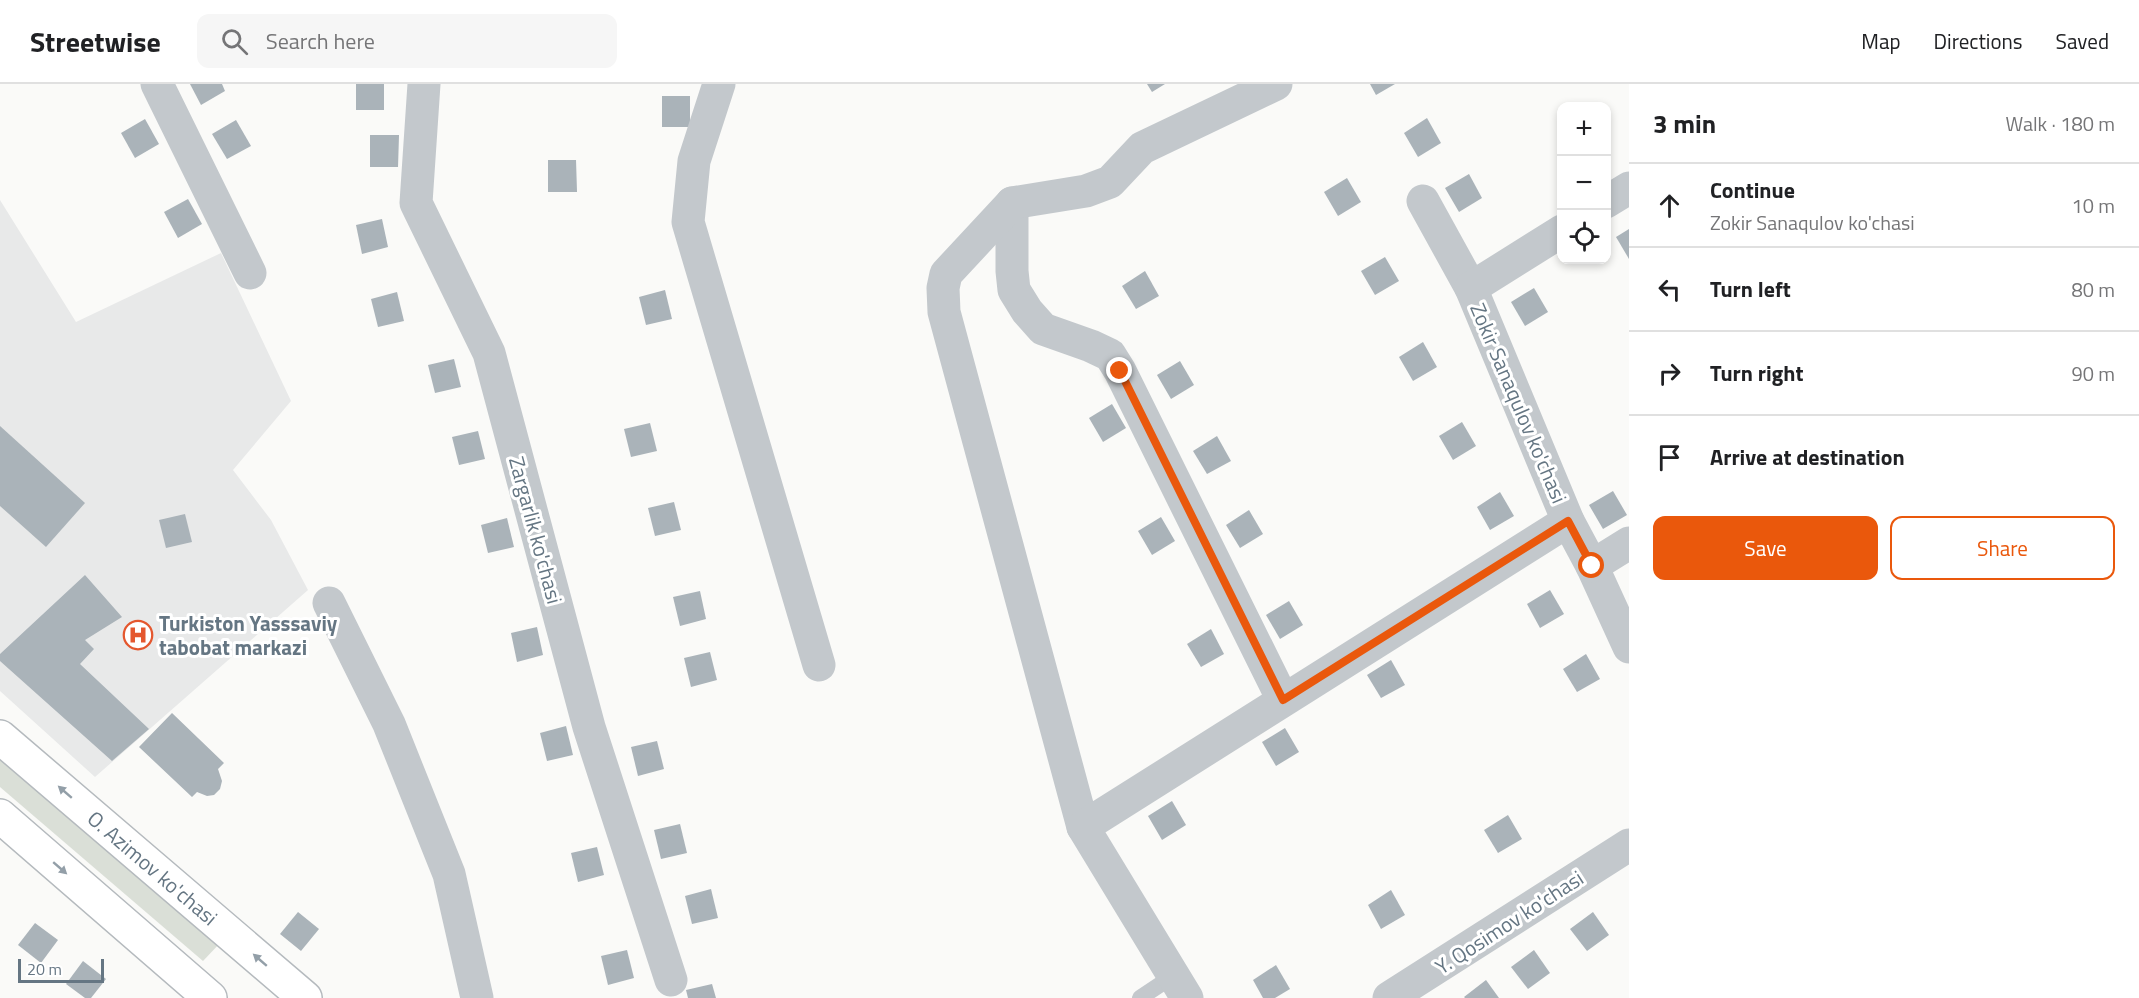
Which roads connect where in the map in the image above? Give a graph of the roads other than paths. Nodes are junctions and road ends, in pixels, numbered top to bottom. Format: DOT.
graph roads {
  1 [pos="157,84"];
  2 [pos="424,84"];
  3 [pos="719,84"];
  4 [pos="1275,84"];
  5 [pos="1629,188"];
  6 [pos="1611,199"];
  7 [pos="1423,201"];
  8 [pos="1012,202"];
  9 [pos="1557,234"];
  10 [pos="250,273"];
  11 [pos="1471,288"];
  12 [pos="1568,521"];
  13 [pos="1629,543"];
  14 [pos="1592,566"];
  15 [pos="329,603"];
  16 [pos="1629,647"];
  17 [pos="819,665"];
  18 [pos="1283,700"];
  19 [pos="0,736"];
  20 [pos="0,816"];
  21 [pos="1083,827"];
  22 [pos="1629,845"];
  23 [pos="671,980"];
  24 [pos="1180,987"];
  25 [pos="210,998"];
  26 [pos="305,998"];
  27 [pos="477,998"];
  28 [pos="1140,998"];
  29 [pos="1389,998"];
  1 -- 10 [label="street"];
  2 -- 23 [label="street, Zargarlik ko'chasi"];
  3 -- 17 [label="street"];
  4 -- 8 [label="street"];
  5 -- 6 [label="street"];
  7 -- 11 [label="street, Zokir Sanaqulov ko'chasi"];
  8 -- 18 [label="street"];
  8 -- 21 [label="street"];
  9 -- 11 [label="street"];
  11 -- 12 [label="street, Zokir Sanaqulov ko'chasi"];
  12 -- 14 [label="street, Zokir Sanaqulov ko'chasi"];
  12 -- 18 [label="street"];
  13 -- 14 [label="street"];
  14 -- 16 [label="street, Zokir Sanaqulov ko'chasi"];
  15 -- 27 [label="street"];
  18 -- 21 [label="street"];
  26 -- 19 [label="main road, O. Azimov ko'chasi, one-way"];
  20 -- 25 [label="main road, one-way"];
  21 -- 24 [label="street"];
  22 -- 29 [label="street, Y. Qosimov ko'chasi"];
  24 -- 28 [label="lane"];
}
